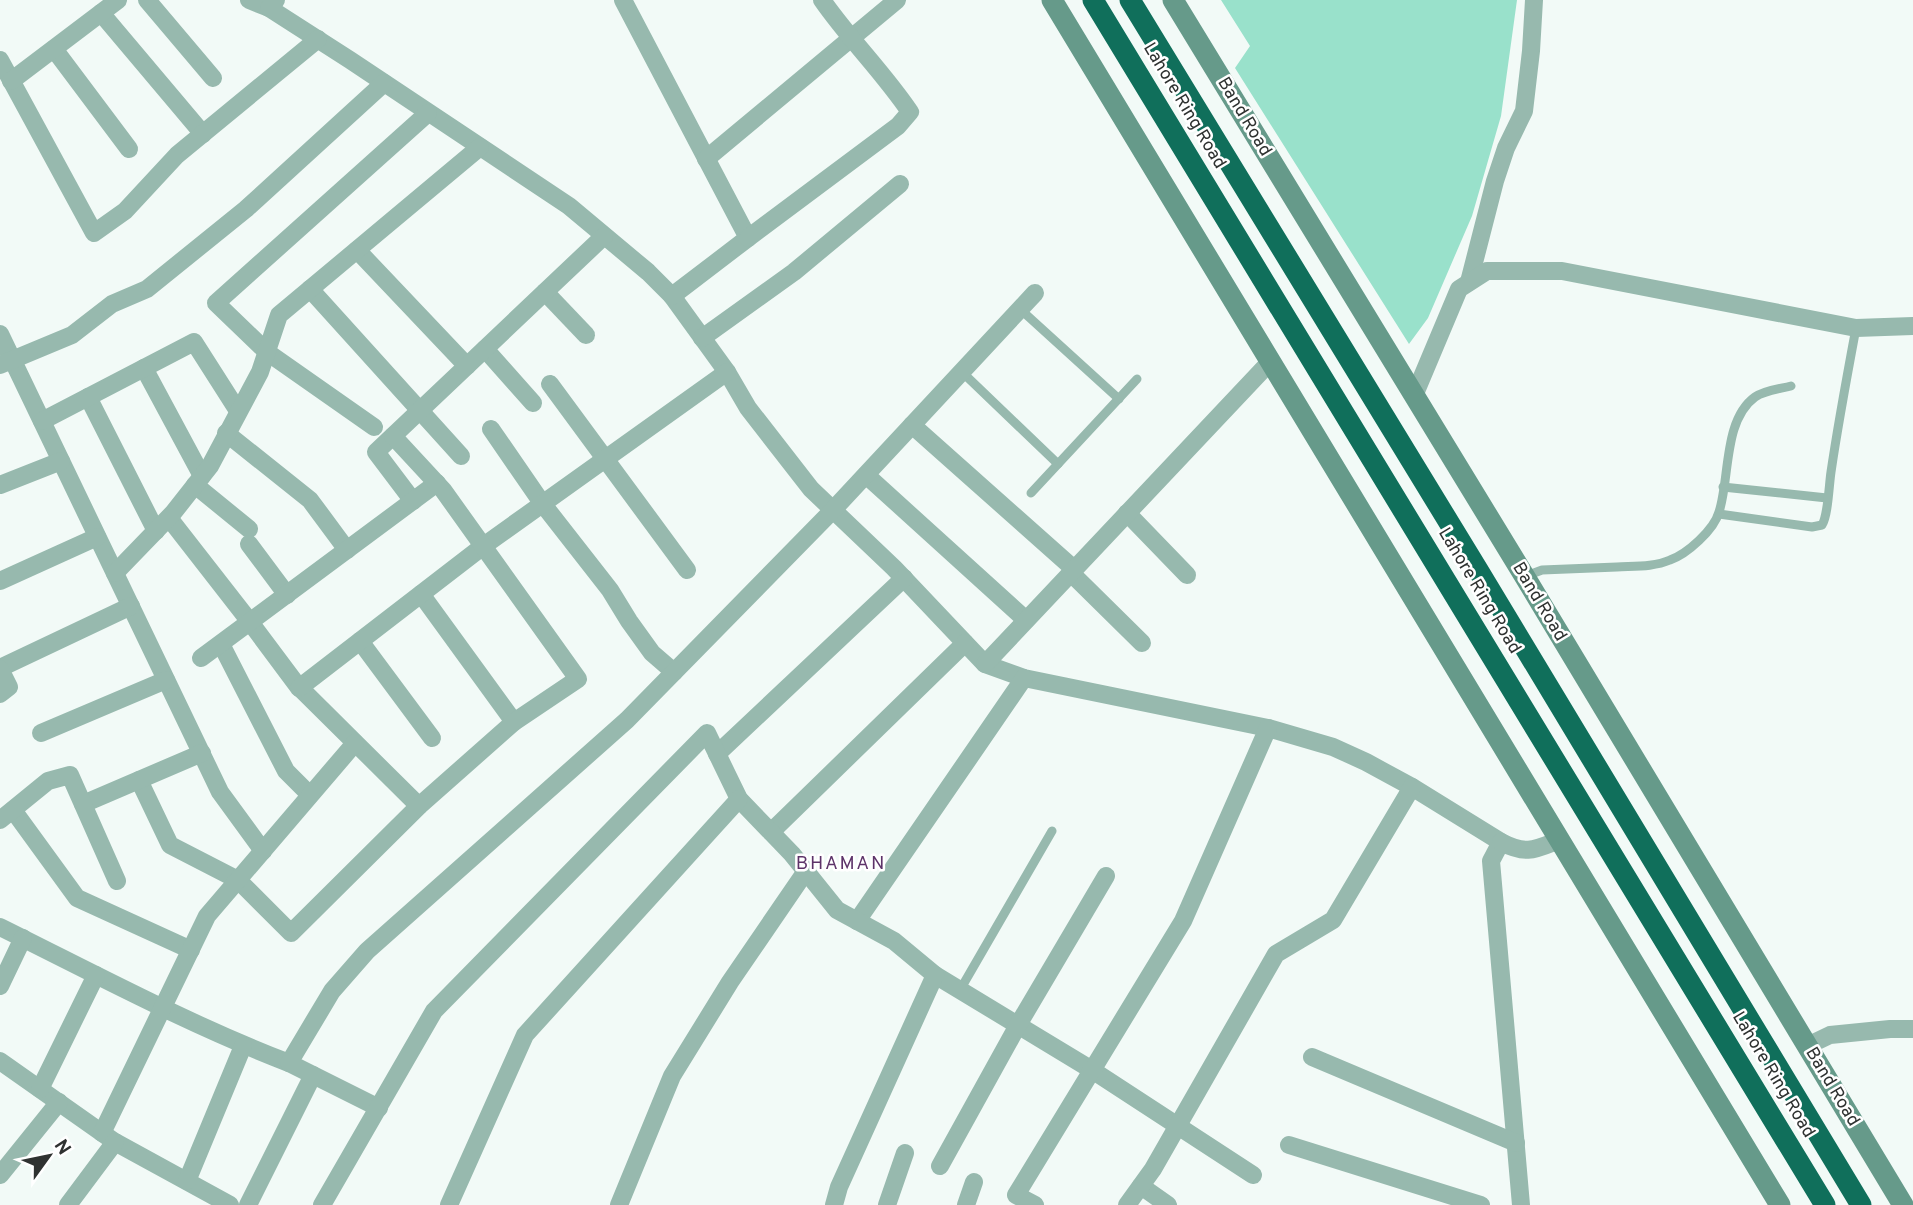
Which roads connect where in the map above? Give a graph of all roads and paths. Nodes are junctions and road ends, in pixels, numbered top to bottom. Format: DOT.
graph roads {
  1 [pos="118,0"];
  2 [pos="147,0"];
  3 [pos="249,0"];
  4 [pos="623,0"];
  5 [pos="822,0"];
  6 [pos="897,0"];
  7 [pos="1052,0"];
  8 [pos="1093,0"];
  9 [pos="1130,0"];
  10 [pos="1173,0"];
  11 [pos="1534,0"];
  12 [pos="272,4"];
  13 [pos="101,13"];
  14 [pos="852,38"];
  15 [pos="318,40"];
  16 [pos="54,49"];
  17 [pos="0,60"];
  18 [pos="213,78"];
  19 [pos="11,81"];
  20 [pos="384,83"];
  21 [pos="428,113"];
  22 [pos="203,134"];
  23 [pos="480,147"];
  24 [pos="129,149"];
  25 [pos="706,159"];
  26 [pos="900,184"];
  27 [pos="604,236"];
  28 [pos="748,238"];
  29 [pos="357,250"];
  30 [pos="1469,282"];
  31 [pos="310,289"];
  32 [pos="545,292"];
  33 [pos="1035,293"];
  34 [pos="672,296"];
  35 [pos="1020,309"];
  36 [pos="1913,326"];
  37 [pos="1856,328"];
  38 [pos="0,334"];
  39 [pos="586,335"];
  40 [pos="702,338"];
  41 [pos="485,349"];
  42 [pos="267,352"];
  43 [pos="6,362"];
  44 [pos="1269,363"];
  45 [pos="467,366"];
  46 [pos="144,368"];
  47 [pos="727,372"];
  48 [pos="962,372"];
  49 [pos="1137,379"];
  50 [pos="550,384"];
  51 [pos="1791,386"];
  52 [pos="1414,396"];
  53 [pos="88,397"];
  54 [pos="1119,399"];
  55 [pos="533,403"];
  56 [pos="238,411"];
  57 [pos="420,411"];
  58 [pos="42,421"];
  59 [pos="912,425"];
  60 [pos="374,427"];
  61 [pos="491,429"];
  62 [pos="226,433"];
  63 [pos="393,436"];
  64 [pos="461,456"];
  65 [pos="604,458"];
  66 [pos="61,461"];
  67 [pos="1058,464"];
  68 [pos="866,475"];
  69 [pos="199,481"];
  70 [pos="437,483"];
  71 [pos="0,485"];
  72 [pos="1723,487"];
  73 [pos="1031,494"];
  74 [pos="1827,498"];
  75 [pos="413,501"];
  76 [pos="542,503"];
  77 [pos="833,510"];
  78 [pos="1127,513"];
  79 [pos="1719,514"];
  80 [pos="163,525"];
  81 [pos="97,537"];
  82 [pos="482,547"];
  83 [pos="347,550"];
  84 [pos="687,570"];
  85 [pos="1072,571"];
  86 [pos="115,573"];
  87 [pos="1187,575"];
  88 [pos="1524,577"];
  89 [pos="904,578"];
  90 [pos="0,581"];
  91 [pos="421,594"];
  92 [pos="287,595"];
  93 [pos="131,606"];
  94 [pos="1026,620"];
  95 [pos="250,622"];
  96 [pos="360,641"];
  97 [pos="965,643"];
  98 [pos="1142,643"];
  99 [pos="221,644"];
  100 [pos="201,658"];
  101 [pos="985,664"];
  102 [pos="0,668"];
  103 [pos="674,672"];
  104 [pos="1024,678"];
  105 [pos="166,680"];
  106 [pos="299,688"];
  107 [pos="0,694"];
  108 [pos="514,722"];
  109 [pos="1268,727"];
  110 [pos="41,733"];
  111 [pos="432,738"];
  112 [pos="355,743"];
  113 [pos="202,753"];
  114 [pos="717,754"];
  115 [pos="139,780"];
  116 [pos="1412,787"];
  117 [pos="310,795"];
  118 [pos="739,799"];
  119 [pos="83,804"];
  120 [pos="419,806"];
  121 [pos="6,815"];
  122 [pos="1052,831"];
  123 [pos="771,832"];
  124 [pos="1559,840"];
  125 [pos="1501,842"];
  126 [pos="263,851"];
  127 [pos="806,871"];
  128 [pos="1106,876"];
  129 [pos="238,880"];
  130 [pos="117,881"];
  131 [pos="857,921"];
  132 [pos="0,927"];
  133 [pos="23,939"];
  134 [pos="191,950"];
  135 [pos="96,975"];
  136 [pos="936,975"];
  137 [pos="0,986"];
  138 [pos="960,990"];
  139 [pos="163,1008"];
  140 [pos="1018,1025"];
  141 [pos="1913,1029"];
  142 [pos="243,1046"];
  143 [pos="1807,1046"];
  144 [pos="1312,1057"];
  145 [pos="0,1060"];
  146 [pos="289,1063"];
  147 [pos="1091,1070"];
  148 [pos="313,1075"];
  149 [pos="40,1089"];
  150 [pos="59,1102"];
  151 [pos="379,1108"];
  152 [pos="1178,1126"];
  153 [pos="109,1138"];
  154 [pos="1516,1143"];
  155 [pos="1289,1145"];
  156 [pos="905,1153"];
  157 [pos="940,1166"];
  158 [pos="0,1175"];
  159 [pos="1253,1175"];
  160 [pos="187,1181"];
  161 [pos="974,1182"];
  162 [pos="1141,1186"];
  163 [pos="223,1203"];
  164 [pos="68,1205"];
  165 [pos="248,1205"];
  166 [pos="322,1205"];
  167 [pos="449,1205"];
  168 [pos="619,1205"];
  169 [pos="834,1205"];
  170 [pos="887,1205"];
  171 [pos="966,1205"];
  172 [pos="1035,1205"];
  173 [pos="1127,1205"];
  174 [pos="1168,1205"];
  175 [pos="1481,1205"];
  176 [pos="1521,1205"];
  177 [pos="1780,1205"];
  178 [pos="1825,1205"];
  179 [pos="1861,1205"];
  180 [pos="1903,1205"];
  1 -- 13 [label="street"];
  2 -- 18 [label="street"];
  3 -- 12 [label="street"];
  4 -- 25 [label="street"];
  5 -- 14 [label="street"];
  6 -- 14 [label="street"];
  7 -- 44 [label="main road"];
  8 -- 178 [label="highway, Lahore Ring Road"];
  9 -- 179 [label="highway, Lahore Ring Road"];
  10 -- 52 [label="main road, Band Road"];
  11 -- 30 [label="street"];
  12 -- 15 [label="street"];
  13 -- 16 [label="street"];
  13 -- 22 [label="street"];
  14 -- 25 [label="street"];
  14 -- 28 [label="street"];
  15 -- 20 [label="street"];
  15 -- 22 [label="street"];
  16 -- 19 [label="street"];
  16 -- 24 [label="street"];
  17 -- 19 [label="street"];
  19 -- 22 [label="street"];
  20 -- 21 [label="street"];
  20 -- 43 [label="street"];
  21 -- 23 [label="street"];
  21 -- 42 [label="street"];
  23 -- 27 [label="street"];
  23 -- 29 [label="street"];
  25 -- 28 [label="street"];
  26 -- 40 [label="street"];
  27 -- 32 [label="street"];
  27 -- 34 [label="street"];
  28 -- 34 [label="street"];
  29 -- 31 [label="street"];
  29 -- 45 [label="street"];
  30 -- 37 [label="street"];
  30 -- 52 [label="street"];
  31 -- 42 [label="street"];
  31 -- 57 [label="street"];
  32 -- 39 [label="street"];
  32 -- 41 [label="street"];
  33 -- 35 [label="street"];
  34 -- 40 [label="street"];
  35 -- 48 [label="street"];
  35 -- 54 [label="lane"];
  36 -- 37 [label="street"];
  37 -- 74 [label="lane"];
  38 -- 43 [label="street"];
  40 -- 47 [label="street"];
  41 -- 45 [label="street"];
  41 -- 55 [label="street"];
  42 -- 56 [label="street"];
  42 -- 60 [label="street"];
  43 -- 58 [label="street"];
  44 -- 78 [label="street"];
  44 -- 124 [label="main road"];
  45 -- 57 [label="street"];
  46 -- 53 [label="street"];
  46 -- 56 [label="street"];
  46 -- 69 [label="street"];
  47 -- 65 [label="street"];
  47 -- 77 [label="street"];
  48 -- 59 [label="street"];
  48 -- 67 [label="lane"];
  49 -- 54 [label="lane"];
  50 -- 65 [label="street"];
  51 -- 72 [label="lane"];
  52 -- 88 [label="main road, Band Road"];
  53 -- 58 [label="street"];
  53 -- 80 [label="street"];
  54 -- 67 [label="lane"];
  56 -- 62 [label="street"];
  57 -- 63 [label="street"];
  57 -- 64 [label="street"];
  58 -- 66 [label="street"];
  59 -- 68 [label="street"];
  59 -- 85 [label="street"];
  61 -- 76 [label="street"];
  62 -- 69 [label="street"];
  62 -- 83 [label="street"];
  63 -- 70 [label="street"];
  63 -- 75 [label="street"];
  65 -- 76 [label="street"];
  65 -- 84 [label="street"];
  66 -- 71 [label="street"];
  66 -- 81 [label="street"];
  67 -- 73 [label="lane"];
  68 -- 77 [label="street"];
  68 -- 94 [label="street"];
  69 -- 80 [label="street"];
  69 -- 92 [label="street"];
  70 -- 75 [label="street"];
  70 -- 82 [label="street"];
  72 -- 74 [label="lane"];
  72 -- 79 [label="lane"];
  74 -- 79 [label="lane"];
  75 -- 83 [label="street"];
  76 -- 82 [label="street"];
  76 -- 103 [label="street"];
  77 -- 89 [label="street"];
  77 -- 103 [label="street"];
  78 -- 85 [label="street"];
  78 -- 87 [label="street"];
  79 -- 88 [label="lane"];
  80 -- 86 [label="street"];
  80 -- 95 [label="street"];
  81 -- 86 [label="street"];
  81 -- 90 [label="street"];
  82 -- 91 [label="street"];
  82 -- 108 [label="street"];
  83 -- 92 [label="street"];
  85 -- 94 [label="street"];
  85 -- 98 [label="street"];
  86 -- 93 [label="street"];
  88 -- 143 [label="main road, Band Road"];
  89 -- 97 [label="street"];
  89 -- 114 [label="street"];
  91 -- 96 [label="street"];
  91 -- 108 [label="street"];
  92 -- 95 [label="street"];
  93 -- 102 [label="street"];
  93 -- 105 [label="street"];
  94 -- 101 [label="street"];
  95 -- 99 [label="street"];
  95 -- 106 [label="street"];
  96 -- 106 [label="street"];
  96 -- 111 [label="street"];
  97 -- 101 [label="street"];
  97 -- 123 [label="street"];
  99 -- 100 [label="street"];
  99 -- 117 [label="street"];
  101 -- 104 [label="street"];
  102 -- 107 [label="street"];
  103 -- 146 [label="street"];
  104 -- 109 [label="street"];
  104 -- 131 [label="street"];
  105 -- 110 [label="street"];
  105 -- 113 [label="street"];
  106 -- 112 [label="street"];
  108 -- 120 [label="street"];
  109 -- 116 [label="street"];
  109 -- 147 [label="street"];
  112 -- 117 [label="street"];
  112 -- 120 [label="street"];
  113 -- 115 [label="street"];
  113 -- 126 [label="street"];
  114 -- 118 [label="street"];
  114 -- 151 [label="street"];
  115 -- 119 [label="street"];
  115 -- 129 [label="street"];
  116 -- 125 [label="street"];
  116 -- 152 [label="street"];
  117 -- 126 [label="street"];
  118 -- 123 [label="street"];
  118 -- 167 [label="street"];
  119 -- 121 [label="street"];
  119 -- 130 [label="street"];
  120 -- 129 [label="street"];
  121 -- 134 [label="street"];
  122 -- 138 [label="lane"];
  123 -- 127 [label="street"];
  124 -- 125 [label="street"];
  124 -- 177 [label="main road"];
  125 -- 154 [label="street"];
  126 -- 129 [label="street"];
  127 -- 131 [label="street"];
  127 -- 168 [label="street"];
  128 -- 140 [label="street"];
  129 -- 134 [label="street"];
  131 -- 136 [label="street"];
  132 -- 133 [label="street"];
  133 -- 135 [label="street"];
  133 -- 137 [label="street"];
  134 -- 139 [label="street"];
  135 -- 139 [label="street"];
  135 -- 149 [label="street"];
  136 -- 138 [label="street"];
  136 -- 169 [label="street"];
  138 -- 140 [label="street"];
  139 -- 142 [label="street"];
  139 -- 153 [label="street"];
  140 -- 147 [label="street"];
  140 -- 157 [label="street"];
  141 -- 143 [label="street"];
  142 -- 146 [label="street"];
  142 -- 160 [label="street"];
  143 -- 180 [label="main road, Band Road"];
  144 -- 154 [label="street"];
  145 -- 149 [label="street"];
  146 -- 148 [label="street"];
  147 -- 152 [label="street"];
  147 -- 172 [label="street"];
  148 -- 151 [label="street"];
  148 -- 165 [label="street"];
  149 -- 150 [label="street"];
  150 -- 153 [label="street"];
  150 -- 158 [label="street"];
  151 -- 166 [label="street"];
  152 -- 159 [label="street"];
  152 -- 162 [label="street"];
  153 -- 160 [label="street"];
  153 -- 164 [label="street"];
  154 -- 176 [label="street"];
  155 -- 175 [label="street"];
  156 -- 170 [label="street"];
  160 -- 163 [label="street"];
  161 -- 171 [label="street"];
  162 -- 173 [label="street"];
  162 -- 174 [label="street"];
}
